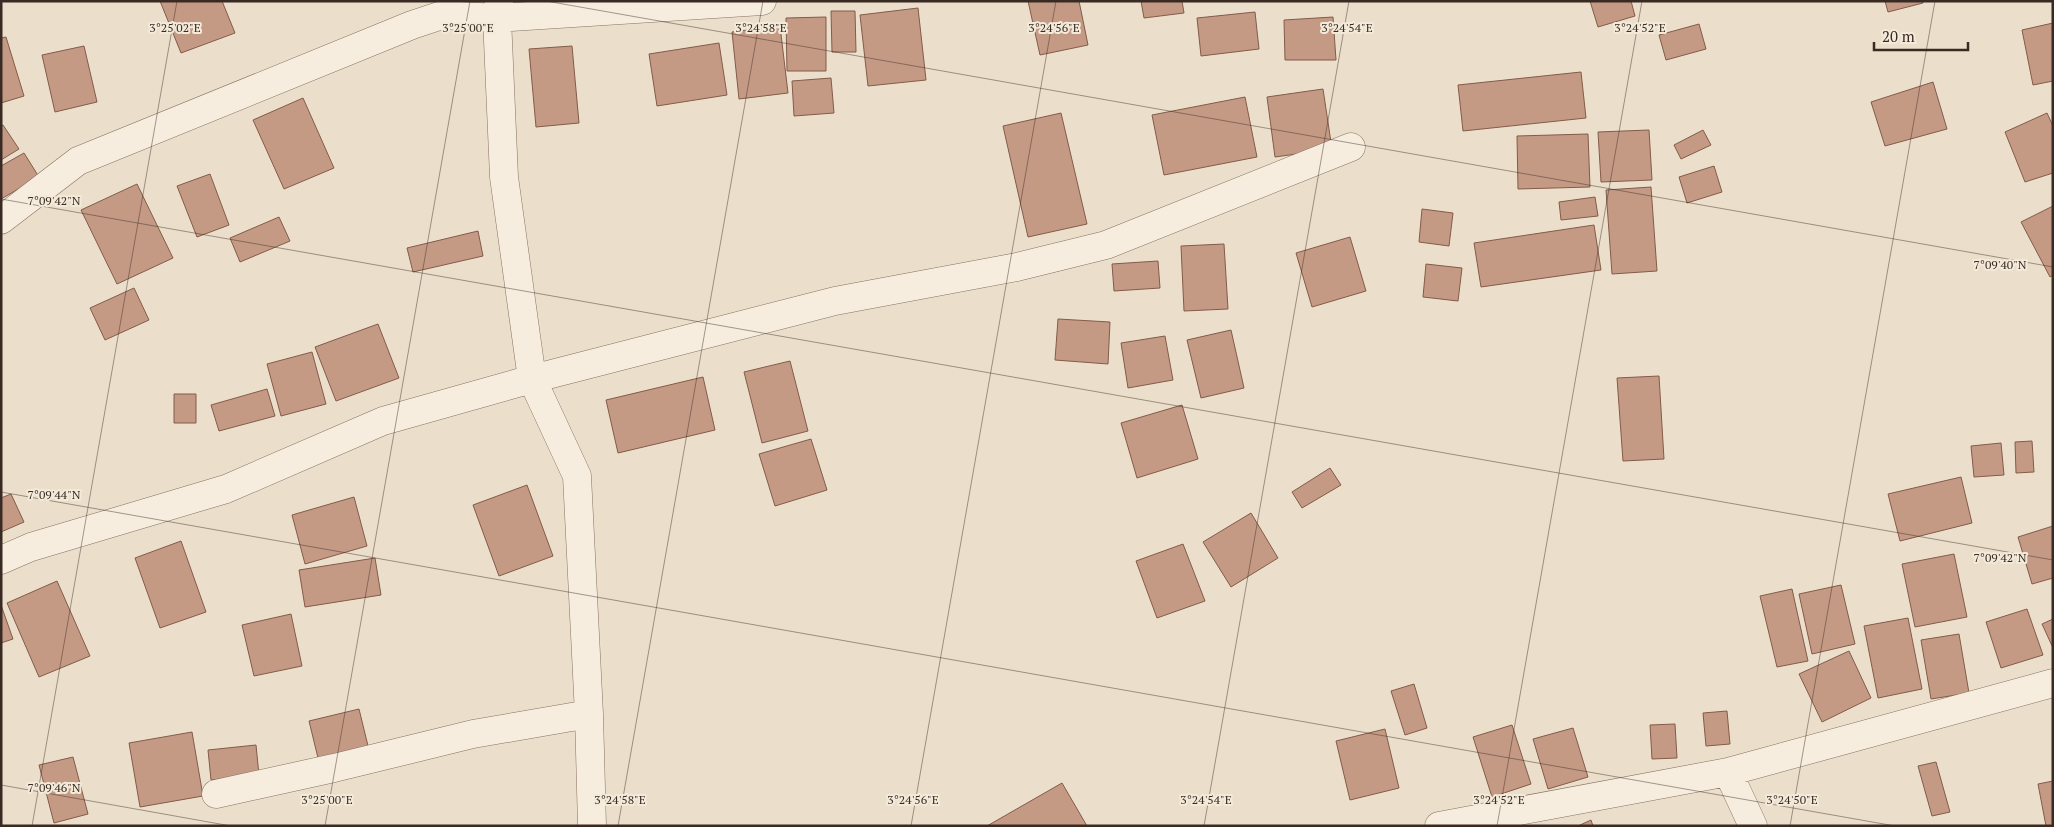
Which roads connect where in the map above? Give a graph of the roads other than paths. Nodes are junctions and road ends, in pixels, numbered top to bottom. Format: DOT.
graph roads {
  1 [pos="762,1"];
  2 [pos="498,10"];
  3 [pos="1351,147"];
  4 [pos="1,220"];
  5 [pos="532,379"];
  6 [pos="1,560"];
  7 [pos="2053,683"];
  8 [pos="589,714"];
  9 [pos="1728,772"];
  10 [pos="216,794"];
  11 [pos="592,826"];
  12 [pos="1439,826"];
  13 [pos="1752,826"];
  1 -- 2 [label="street"];
  2 -- 4 [label="street"];
  2 -- 5 [label="street"];
  3 -- 5 [label="street"];
  5 -- 6 [label="street"];
  5 -- 8 [label="street"];
  7 -- 9 [label="street"];
  8 -- 10 [label="street"];
  8 -- 11 [label="street"];
  9 -- 12 [label="street"];
  9 -- 13 [label="street"];
}
